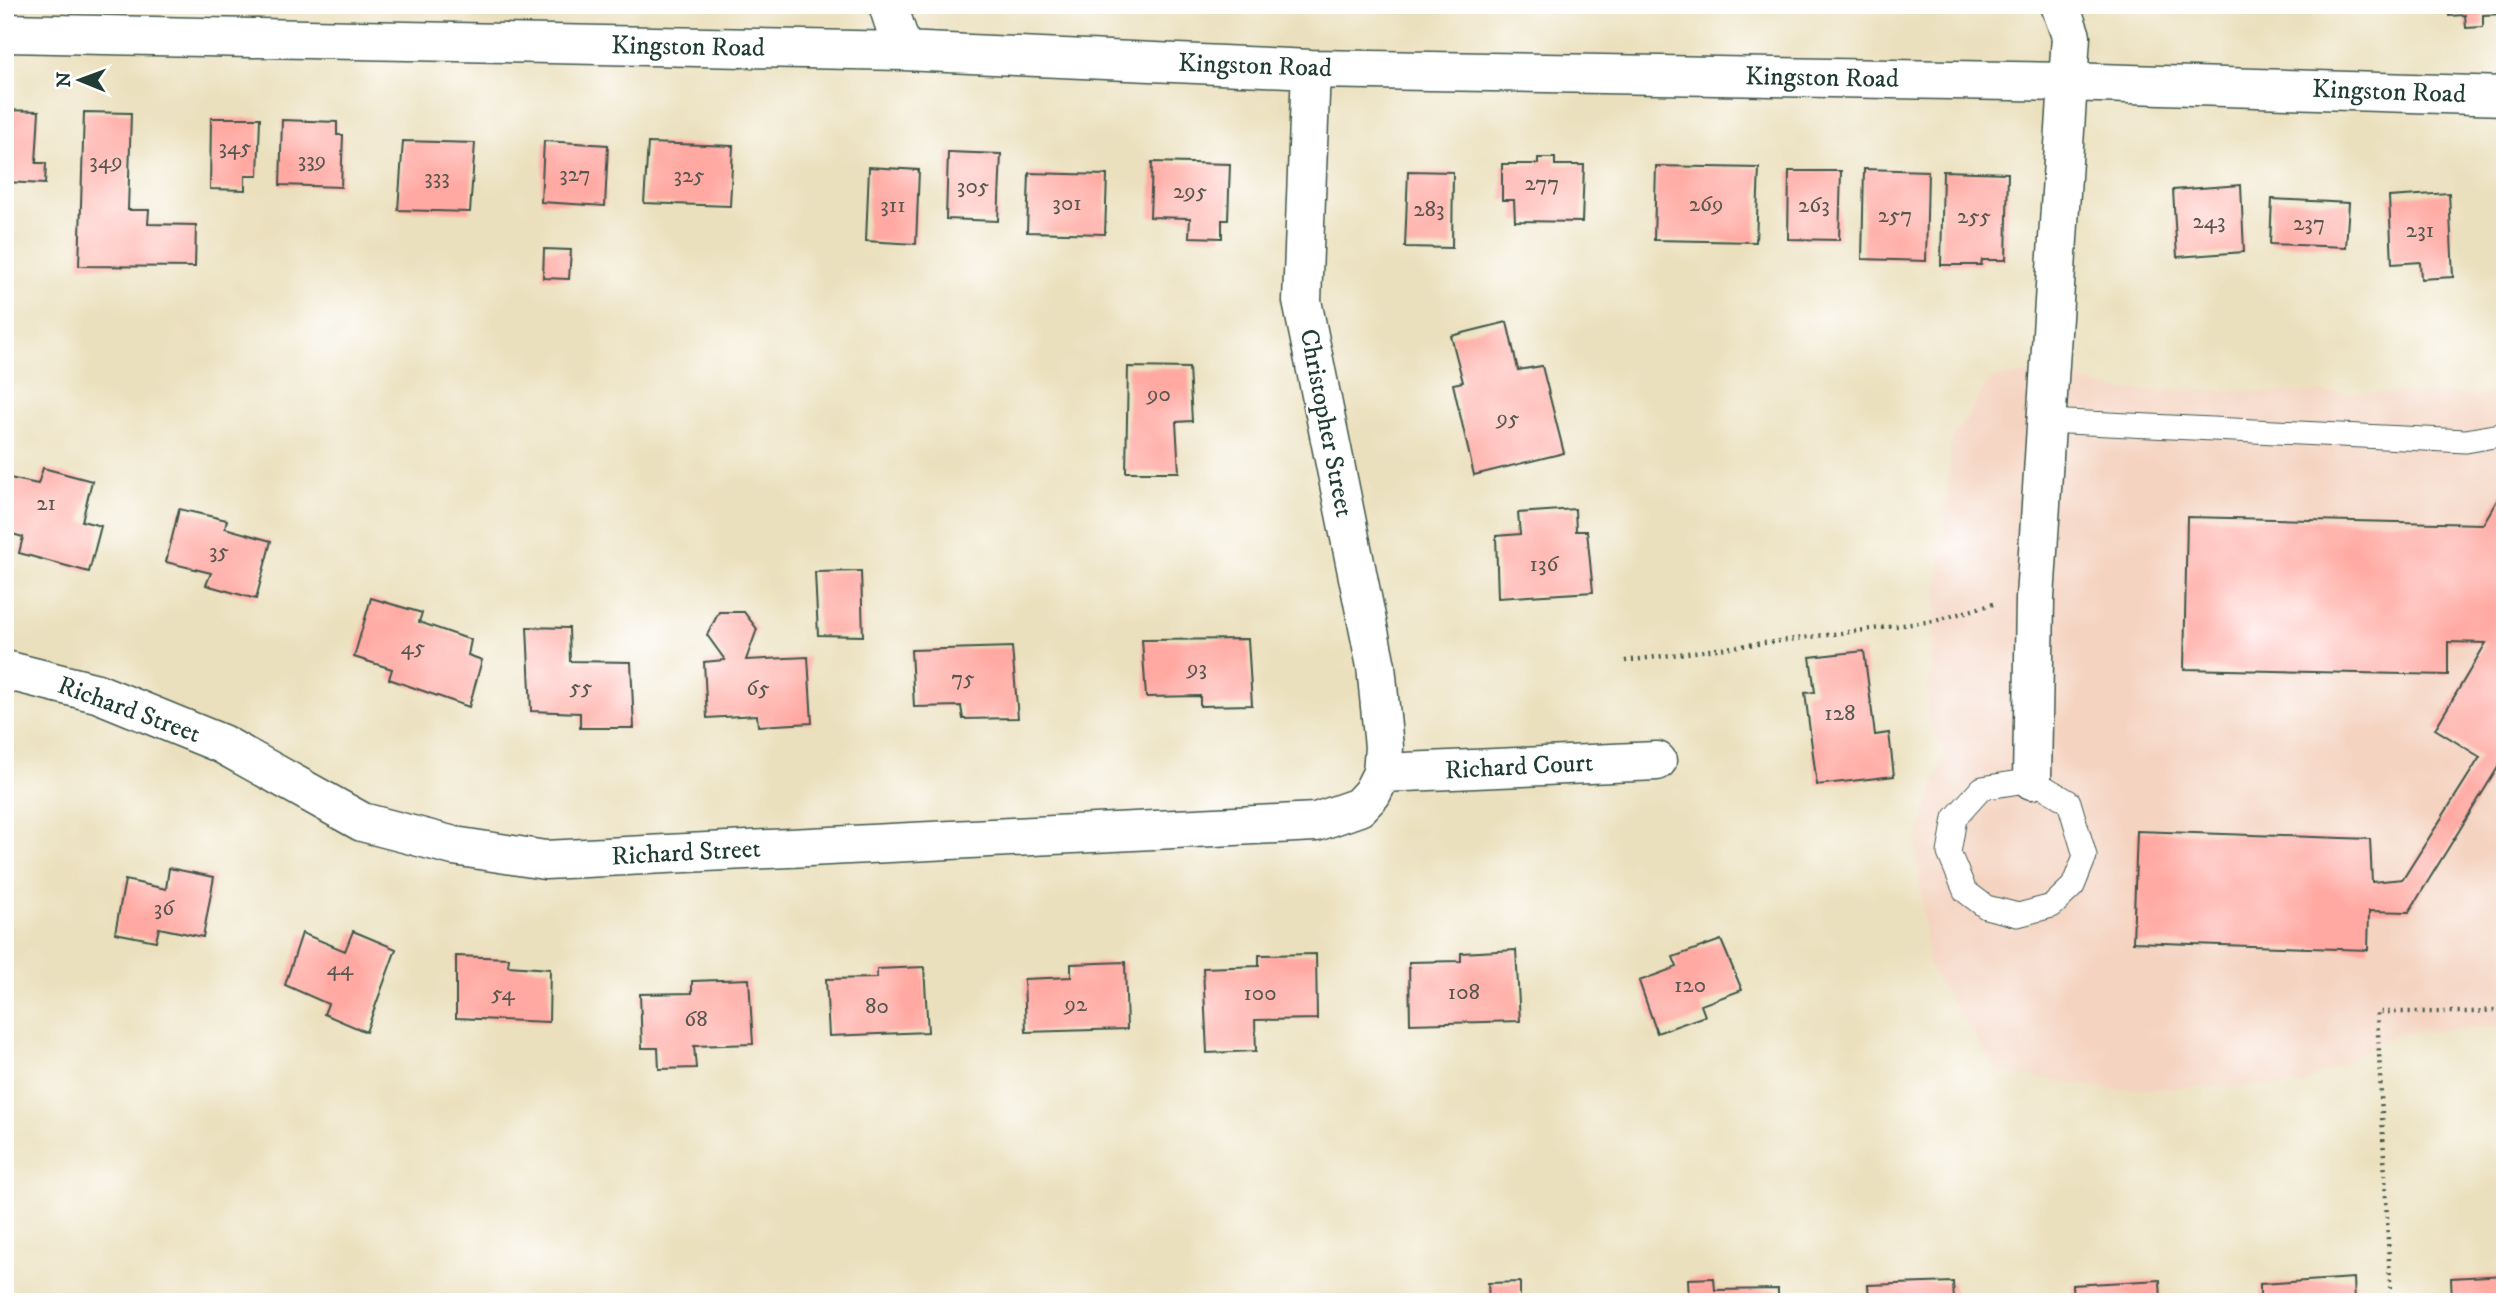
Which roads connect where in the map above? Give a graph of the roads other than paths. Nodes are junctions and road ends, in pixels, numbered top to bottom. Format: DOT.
graph roads {
  1 [pos="888,5"];
  2 [pos="2060,5"];
  3 [pos="5,33"];
  4 [pos="903,51"];
  5 [pos="1311,69"];
  6 [pos="2067,82"];
  7 [pos="2505,96"];
  8 [pos="2046,421"];
  9 [pos="2505,434"];
  10 [pos="5,670"];
  11 [pos="1657,761"];
  12 [pos="1382,773"];
  13 [pos="2032,779"];
  1 -- 4 [label="street"];
  2 -- 6 [label="street"];
  3 -- 4 [label="street, Kingston Road"];
  4 -- 5 [label="street, Kingston Road"];
  5 -- 6 [label="street, Kingston Road"];
  5 -- 12 [label="street, Christopher Street"];
  6 -- 7 [label="street, Kingston Road"];
  6 -- 8 [label="street"];
  8 -- 9 [label="lane"];
  8 -- 13 [label="street"];
  10 -- 12 [label="street, Richard Street"];
  11 -- 12 [label="street, Richard Court"];
  13 -- 13 [label="lane"];
}
